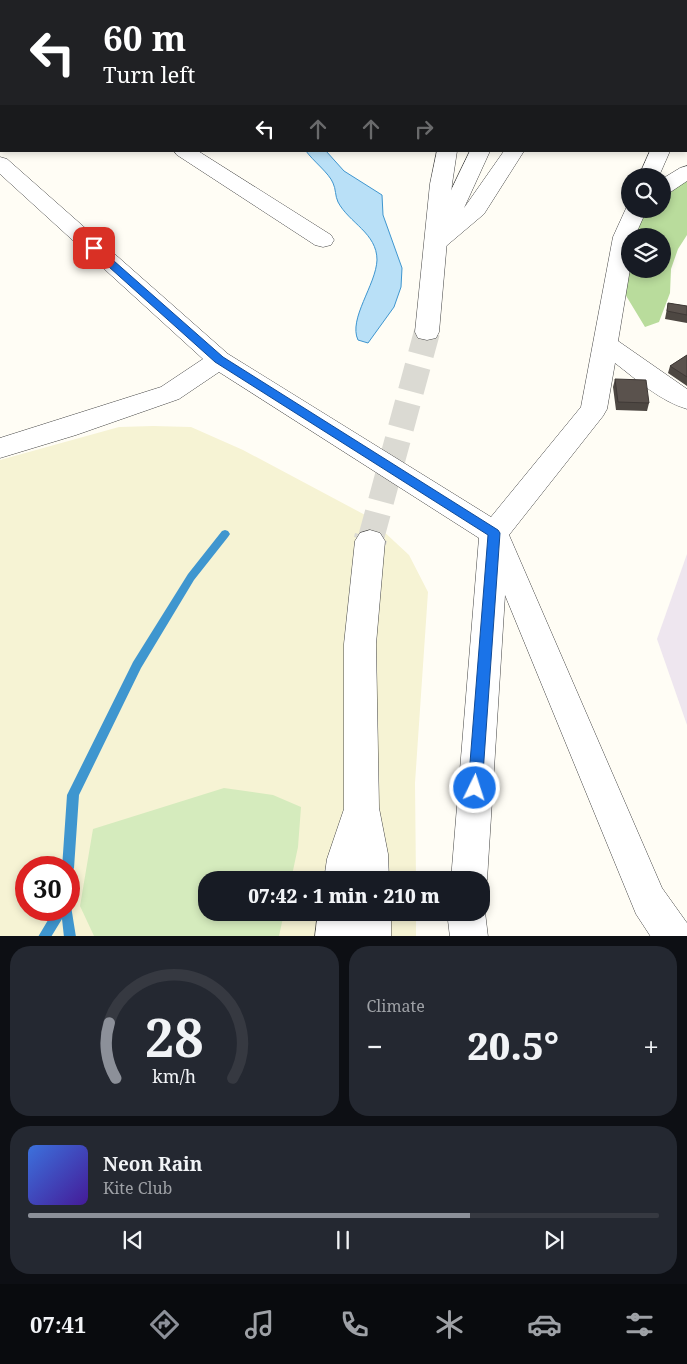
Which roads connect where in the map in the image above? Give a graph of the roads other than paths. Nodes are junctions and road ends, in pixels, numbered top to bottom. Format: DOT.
graph roads {
  1 [pos="186,152"];
  2 [pos="447,152"];
  3 [pos="480,152"];
  4 [pos="513,152"];
  5 [pos="660,152"];
  6 [pos="0,163"];
  7 [pos="653,168"];
  8 [pos="687,172"];
  9 [pos="671,183"];
  10 [pos="632,218"];
  11 [pos="323,240"];
  12 [pos="437,242"];
  13 [pos="427,332"];
  14 [pos="605,344"];
  15 [pos="219,360"];
  16 [pos="687,400"];
  17 [pos="0,448"];
  18 [pos="494,533"];
  19 [pos="370,541"];
  20 [pos="362,808"];
  21 [pos="343,871"];
  22 [pos="371,871"];
  23 [pos="470,871"];
  24 [pos="336,921"];
  25 [pos="372,921"];
  26 [pos="467,921"];
  27 [pos="334,936"];
  28 [pos="372,936"];
  29 [pos="469,936"];
  30 [pos="674,936"];
  1 -- 11 [label="street"];
  2 -- 12 [label="street"];
  3 -- 12 [label="street"];
  4 -- 12 [label="street"];
  5 -- 7 [label="street"];
  6 -- 15 [label="street"];
  8 -- 9 [label="street"];
  10 -- 14 [label="street"];
  12 -- 13 [label="street"];
  14 -- 16 [label="street"];
  14 -- 18 [label="street"];
  15 -- 17 [label="street"];
  15 -- 18 [label="street"];
  18 -- 23 [label="street"];
  18 -- 30 [label="street"];
  19 -- 20 [label="street"];
  20 -- 21 [label="street"];
  20 -- 22 [label="street"];
  24 -- 27 [label="street"];
  25 -- 28 [label="street"];
  26 -- 29 [label="street"];
}
